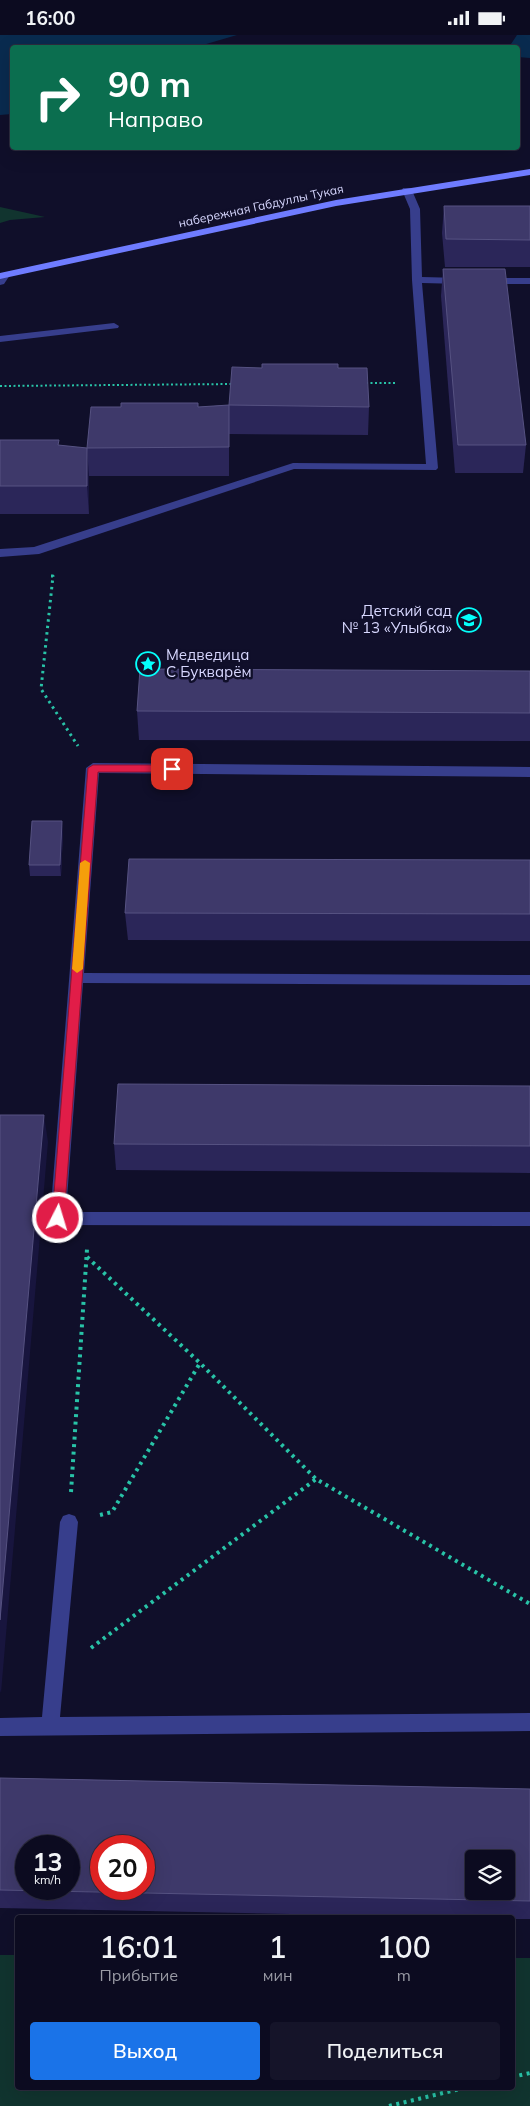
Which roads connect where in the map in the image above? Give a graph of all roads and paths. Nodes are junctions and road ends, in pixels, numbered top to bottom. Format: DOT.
graph roads {
  1 [pos="530,172"];
  2 [pos="407,190"];
  3 [pos="2,278"];
  4 [pos="417,280"];
  5 [pos="530,281"];
  6 [pos="114,326"];
  7 [pos="0,339"];
  8 [pos="425,382"];
  9 [pos="366,383"];
  10 [pos="237,384"];
  11 [pos="0,386"];
  12 [pos="0,553"];
  13 [pos="44,576"];
  14 [pos="93,768"];
  15 [pos="530,772"];
  16 [pos="76,978"];
  17 [pos="530,980"];
  18 [pos="530,1219"];
  19 [pos="200,1363"];
  20 [pos="316,1479"];
  21 [pos="69,1522"];
  22 [pos="530,1604"];
  23 [pos="55,1675"];
  24 [pos="530,1722"];
  25 [pos="0,1727"];
  26 [pos="50,1728"];
  27 [pos="530,2073"];
  28 [pos="515,2076"];
  29 [pos="456,2090"];
  30 [pos="389,2106"];
  1 -- 2 [label="main road, набережная Габдуллы Тукая"];
  2 -- 3 [label="main road, набережная Габдуллы Тукая"];
  2 -- 4 [label="lane"];
  4 -- 5 [label="lane"];
  4 -- 8 [label="lane"];
  6 -- 7 [label="lane"];
  8 -- 9 [label="path"];
  8 -- 12 [label="lane"];
  10 -- 11 [label="path"];
  13 -- 14 [label="path"];
  14 -- 15 [label="lane"];
  14 -- 16 [label="lane"];
  16 -- 17 [label="lane"];
  16 -- 18 [label="lane"];
  19 -- 20 [label="path"];
  19 -- 21 [label="path"];
  19 -- 21 [label="path"];
  20 -- 22 [label="path"];
  20 -- 23 [label="path"];
  21 -- 23 [label="lane"];
  23 -- 26 [label="lane"];
  24 -- 26 [label="lane"];
  25 -- 26 [label="lane"];
  27 -- 28 [label="path"];
  29 -- 30 [label="path"];
}
